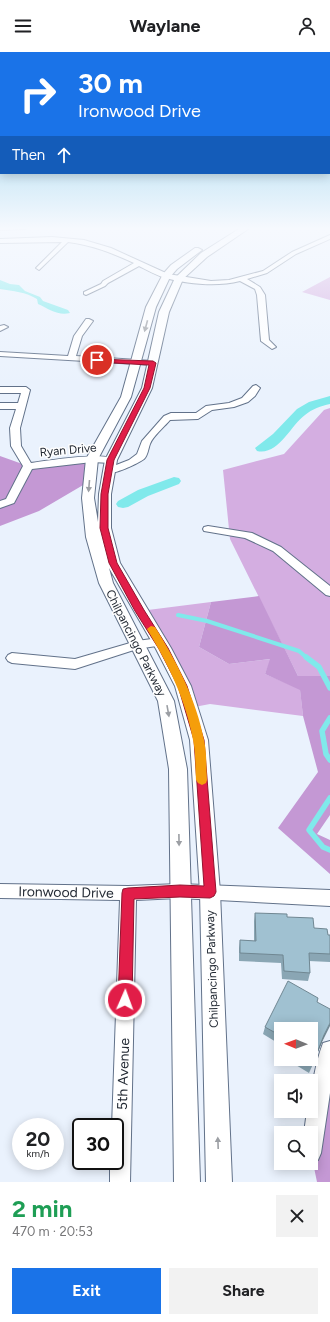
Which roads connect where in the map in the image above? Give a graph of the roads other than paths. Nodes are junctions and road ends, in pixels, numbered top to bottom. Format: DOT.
graph roads {
  1 [pos="109,280"];
  2 [pos="170,280"];
  3 [pos="171,280"];
  4 [pos="190,280"];
  5 [pos="235,280"];
  6 [pos="242,280"];
  7 [pos="86,293"];
  8 [pos="89,321"];
  9 [pos="272,347"];
  10 [pos="0,354"];
  11 [pos="71,359"];
  12 [pos="136,362"];
  13 [pos="153,363"];
  14 [pos="256,388"];
  15 [pos="0,390"];
  16 [pos="0,406"];
  17 [pos="22,406"];
  18 [pos="92,459"];
  19 [pos="28,466"];
  20 [pos="110,466"];
  21 [pos="0,505"];
  22 [pos="208,529"];
  23 [pos="330,592"];
  24 [pos="159,642"];
  25 [pos="137,644"];
  26 [pos="12,658"];
  27 [pos="0,891"];
  28 [pos="180,891"];
  29 [pos="210,892"];
  30 [pos="128,893"];
  31 [pos="330,898"];
  32 [pos="330,1050"];
  33 [pos="315,1126"];
  34 [pos="120,1182"];
  35 [pos="187,1182"];
  36 [pos="219,1182"];
  1 -- 7 [label="street"];
  2 -- 12 [label="street, Chilpancingo Parkway, one-way"];
  3 -- 13 [label="street, Chilpancingo Parkway"];
  4 -- 5 [label="street"];
  6 -- 9 [label="street"];
  8 -- 11 [label="street"];
  10 -- 11 [label="street"];
  11 -- 12 [label="street"];
  12 -- 13 [label="street"];
  12 -- 18 [label="street, Chilpancingo Parkway"];
  13 -- 20 [label="street, Chilpancingo Parkway"];
  14 -- 20 [label="street"];
  15 -- 17 [label="street, Ryan Drive"];
  16 -- 17 [label="street"];
  17 -- 19 [label="street, Ryan Drive"];
  18 -- 19 [label="street, Ryan Drive"];
  18 -- 20 [label="street, Ryan Drive"];
  18 -- 25 [label="street, Chilpancingo Parkway, one-way"];
  19 -- 21 [label="street, Ryan Drive"];
  20 -- 24 [label="street, Chilpancingo Parkway"];
  22 -- 23 [label="street"];
  24 -- 25 [label="street"];
  24 -- 29 [label="street, Chilpancingo Parkway"];
  25 -- 26 [label="street"];
  25 -- 28 [label="street, Chilpancingo Parkway, one-way"];
  27 -- 30 [label="street, Ironwood Drive"];
  28 -- 29 [label="street, Ironwood Drive"];
  28 -- 30 [label="street, Ironwood Drive"];
  28 -- 35 [label="street, Chilpancingo Parkway"];
  29 -- 31 [label="street, Ironwood Drive"];
  36 -- 29 [label="street, Chilpancingo Parkway, one-way"];
  30 -- 34 [label="street, 5th Avenue"];
  32 -- 33 [label="street"];
}
